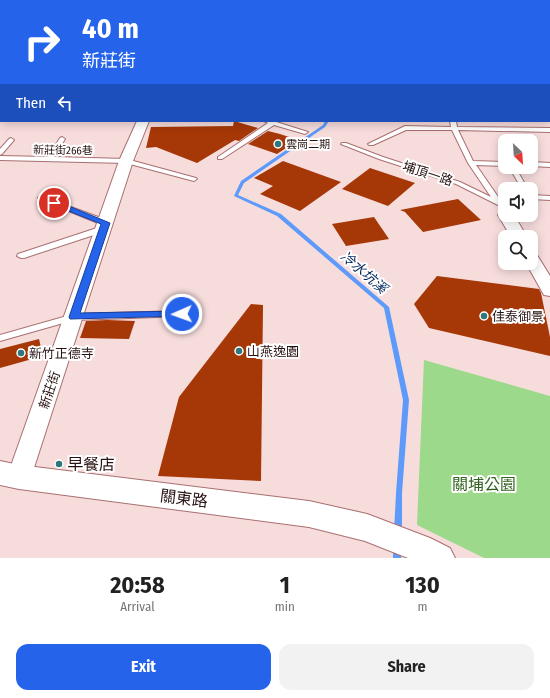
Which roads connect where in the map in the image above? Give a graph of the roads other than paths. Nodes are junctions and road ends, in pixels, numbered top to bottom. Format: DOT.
graph roads {
  1 [pos="371,0"];
  2 [pos="383,0"];
  3 [pos="493,0"];
  4 [pos="498,0"];
  5 [pos="143,122"];
  6 [pos="270,122"];
  7 [pos="453,122"];
  8 [pos="274,123"];
  9 [pos="454,129"];
  10 [pos="550,130"];
  11 [pos="305,132"];
  12 [pos="62,139"];
  13 [pos="10,140"];
  14 [pos="344,144"];
  15 [pos="371,144"];
  16 [pos="0,153"];
  17 [pos="0,158"];
  18 [pos="220,158"];
  19 [pos="50,160"];
  20 [pos="126,161"];
  21 [pos="471,163"];
  22 [pos="498,164"];
  23 [pos="538,164"];
  24 [pos="550,165"];
  25 [pos="194,179"];
  26 [pos="538,197"];
  27 [pos="41,198"];
  28 [pos="550,198"];
  29 [pos="498,200"];
  30 [pos="498,203"];
  31 [pos="104,226"];
  32 [pos="22,256"];
  33 [pos="538,270"];
  34 [pos="550,291"];
  35 [pos="182,314"];
  36 [pos="74,317"];
  37 [pos="0,338"];
  38 [pos="10,475"];
  39 [pos="429,553"];
  1 -- 2 [label="lane"];
  3 -- 4 [label="lane"];
  5 -- 20 [label="street, 新莊街"];
  6 -- 8 [label="lane"];
  7 -- 9 [label="lane"];
  8 -- 11 [label="lane"];
  8 -- 18 [label="lane"];
  9 -- 10 [label="lane"];
  9 -- 15 [label="lane"];
  9 -- 21 [label="lane"];
  12 -- 19 [label="lane"];
  13 -- 16 [label="lane"];
  14 -- 30 [label="lane, 埔頂一路"];
  17 -- 19 [label="lane, 新莊街266巷"];
  19 -- 20 [label="lane, 新莊街266巷"];
  20 -- 25 [label="lane, 新莊街266巷"];
  20 -- 31 [label="street, 新莊街"];
  21 -- 22 [label="lane"];
  21 -- 29 [label="lane"];
  23 -- 24 [label="lane"];
  26 -- 28 [label="lane"];
  27 -- 31 [label="lane"];
  31 -- 32 [label="lane"];
  31 -- 36 [label="street, 新莊街"];
  33 -- 34 [label="street"];
  35 -- 36 [label="lane"];
  36 -- 37 [label="lane"];
  36 -- 38 [label="street, 新莊街"];
  38 -- 39 [label="street, 關東路"];
}
